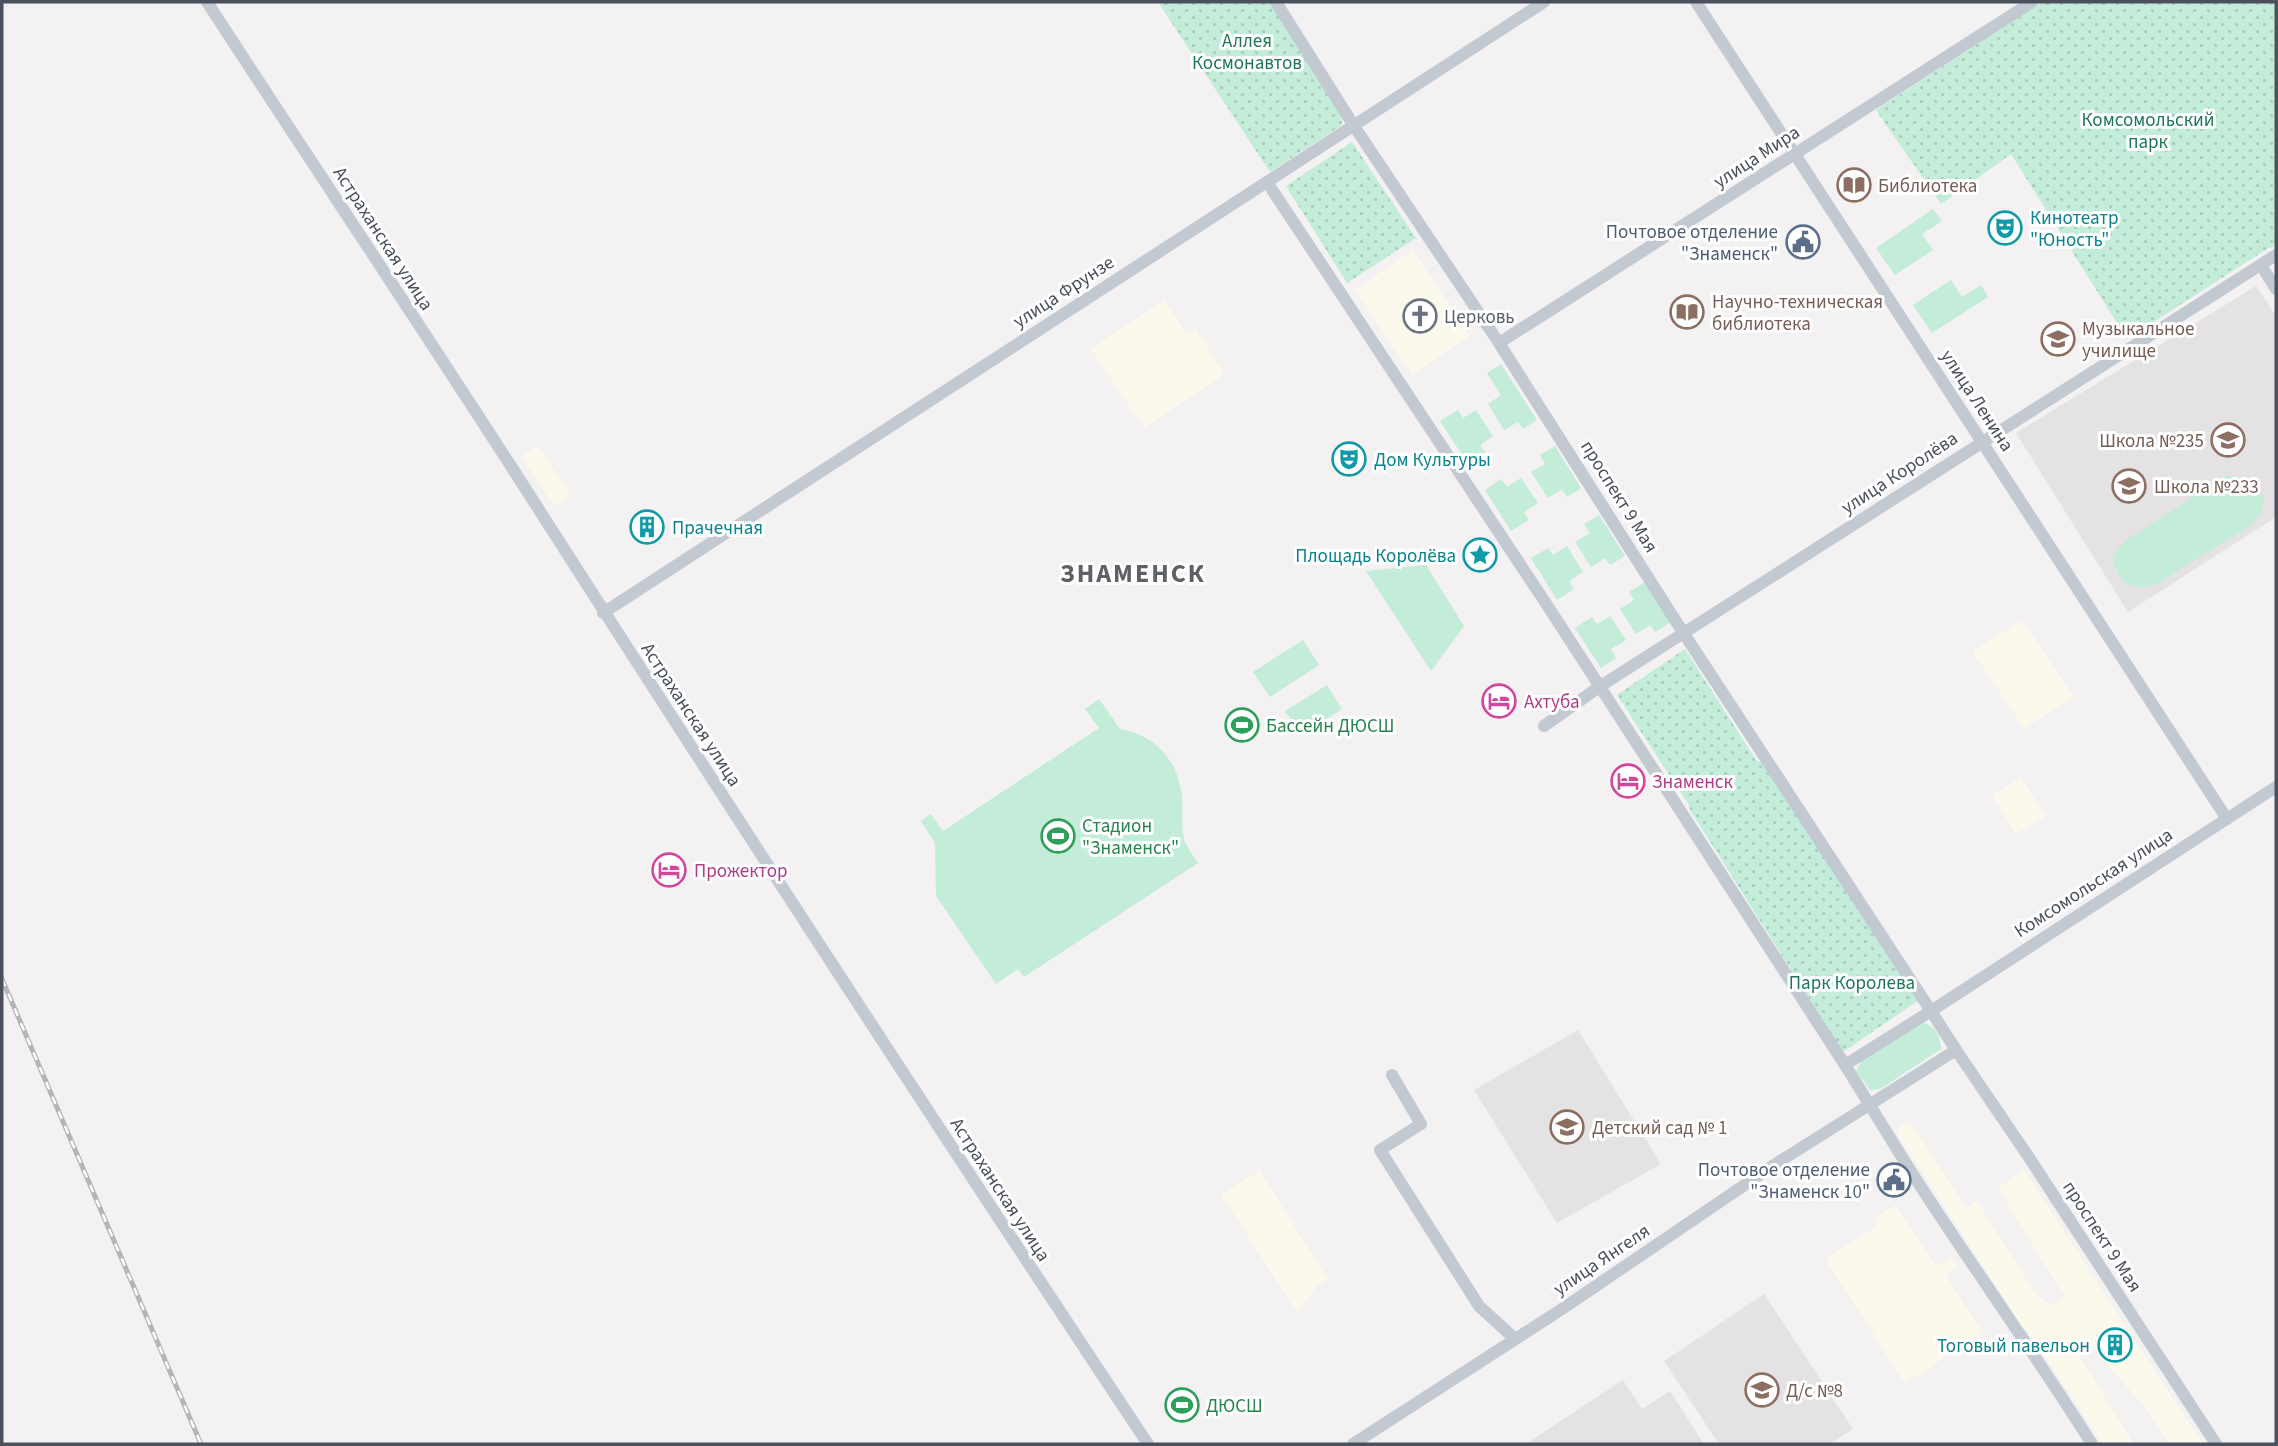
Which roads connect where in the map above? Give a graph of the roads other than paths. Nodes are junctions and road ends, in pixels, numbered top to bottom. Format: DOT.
graph roads {
  1 [pos="207,2"];
  2 [pos="1276,2"];
  3 [pos="1544,2"];
  4 [pos="1696,2"];
  5 [pos="2032,2"];
  6 [pos="1354,126"];
  7 [pos="1796,154"];
  8 [pos="1267,182"];
  9 [pos="2276,255"];
  10 [pos="2261,265"];
  11 [pos="2276,289"];
  12 [pos="1499,342"];
  13 [pos="1981,442"];
  14 [pos="603,613"];
  15 [pos="1684,633"];
  16 [pos="1599,687"];
  17 [pos="1544,726"];
  18 [pos="2276,787"];
  19 [pos="2227,819"];
  20 [pos="1931,1011"];
  21 [pos="1956,1050"];
  22 [pos="1845,1065"];
  23 [pos="1392,1075"];
  24 [pos="1870,1105"];
  25 [pos="1514,1338"];
  26 [pos="1148,1444"];
  27 [pos="1353,1444"];
  28 [pos="2092,1444"];
  29 [pos="2216,1444"];
  1 -- 14 [label="street, Астраханская улица"];
  2 -- 6 [label="street, проспект 9 Мая"];
  3 -- 6 [label="street, улица Фрунзе"];
  4 -- 7 [label="street, улица Ленина"];
  5 -- 7 [label="street, улица Мира"];
  6 -- 8 [label="street, улица Фрунзе"];
  6 -- 12 [label="street, проспект 9 Мая"];
  7 -- 12 [label="street, улица Мира"];
  7 -- 13 [label="street, улица Ленина"];
  8 -- 14 [label="street, улица Фрунзе"];
  8 -- 16 [label="street"];
  9 -- 10 [label="street, улица Королёва"];
  10 -- 11 [label="street"];
  10 -- 13 [label="street, улица Королёва"];
  12 -- 15 [label="street, проспект 9 Мая"];
  13 -- 15 [label="street, улица Королёва"];
  13 -- 19 [label="street, улица Ленина"];
  14 -- 26 [label="street, Астраханская улица"];
  15 -- 16 [label="street, улица Королёва"];
  15 -- 20 [label="street, проспект 9 Мая"];
  16 -- 17 [label="street, улица Королёва"];
  16 -- 22 [label="street"];
  18 -- 19 [label="street, Комсомольская улица"];
  19 -- 20 [label="street, Комсомольская улица"];
  20 -- 21 [label="street, проспект 9 Мая"];
  20 -- 22 [label="street, Комсомольская улица"];
  21 -- 24 [label="street, улица Янгеля"];
  21 -- 29 [label="street, проспект 9 Мая"];
  22 -- 24 [label="street"];
  23 -- 25 [label="street"];
  24 -- 25 [label="street, улица Янгеля"];
  24 -- 28 [label="street"];
  25 -- 27 [label="street, улица Янгеля"];
}
